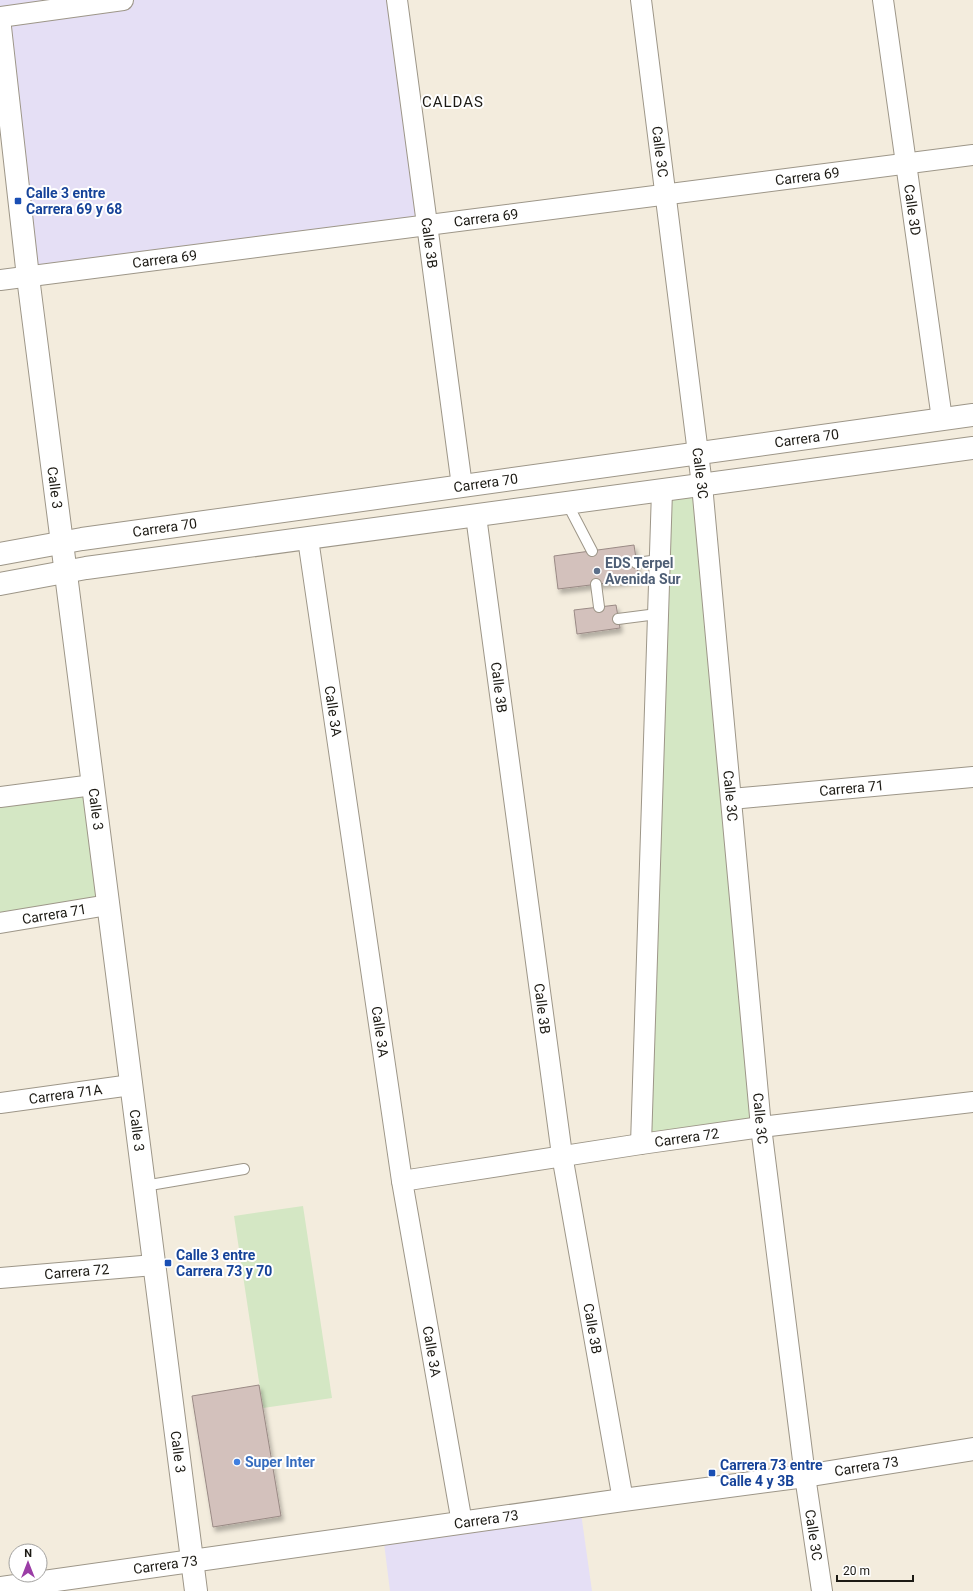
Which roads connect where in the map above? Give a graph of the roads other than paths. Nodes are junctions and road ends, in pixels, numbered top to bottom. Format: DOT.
graph roads {
  1 [pos="123,0"];
  2 [pos="397,0"];
  3 [pos="641,0"];
  4 [pos="883,0"];
  5 [pos="0,16"];
  6 [pos="0,27"];
  7 [pos="973,155"];
  8 [pos="906,164"];
  9 [pos="665,194"];
  10 [pos="426,225"];
  11 [pos="28,277"];
  12 [pos="0,280"];
  13 [pos="973,415"];
  14 [pos="942,419"];
  15 [pos="973,448"];
  16 [pos="698,453"];
  17 [pos="702,485"];
  18 [pos="462,486"];
  19 [pos="662,491"];
  20 [pos="567,503"];
  21 [pos="476,516"];
  22 [pos="308,538"];
  23 [pos="62,542"];
  24 [pos="592,551"];
  25 [pos="0,554"];
  26 [pos="659,560"];
  27 [pos="636,562"];
  28 [pos="65,571"];
  29 [pos="0,584"];
  30 [pos="596,584"];
  31 [pos="599,607"];
  32 [pos="657,614"];
  33 [pos="618,618"];
  34 [pos="973,777"];
  35 [pos="93,785"];
  36 [pos="0,798"];
  37 [pos="731,799"];
  38 [pos="108,905"];
  39 [pos="0,924"];
  40 [pos="131,1085"];
  41 [pos="973,1102"];
  42 [pos="0,1103"];
  43 [pos="761,1127"];
  44 [pos="641,1144"];
  45 [pos="562,1155"];
  46 [pos="244,1169"];
  47 [pos="402,1181"];
  48 [pos="144,1186"];
  49 [pos="154,1264"];
  50 [pos="0,1278"];
  51 [pos="973,1449"];
  52 [pos="805,1476"];
  53 [pos="623,1500"];
  54 [pos="462,1523"];
  55 [pos="192,1560"];
  56 [pos="0,1588"];
  57 [pos="196,1591"];
  58 [pos="822,1591"];
  1 -- 5 [label="street"];
  2 -- 10 [label="street, Calle 3B"];
  3 -- 9 [label="street, Calle 3C"];
  4 -- 8 [label="street, Calle 3D"];
  6 -- 11 [label="street, Calle 3"];
  7 -- 8 [label="street, Carrera 69"];
  8 -- 9 [label="street, Carrera 69"];
  8 -- 14 [label="street, Calle 3D"];
  9 -- 10 [label="street, Carrera 69"];
  9 -- 16 [label="street, Calle 3C"];
  10 -- 11 [label="street, Carrera 69"];
  10 -- 18 [label="street, Calle 3B"];
  11 -- 12 [label="street, Carrera 69"];
  11 -- 23 [label="street, Calle 3"];
  13 -- 14 [label="street, Carrera 70"];
  14 -- 16 [label="street, Carrera 70"];
  15 -- 17 [label="street"];
  16 -- 17 [label="street, Calle 3C"];
  16 -- 18 [label="street, Carrera 70"];
  17 -- 19 [label="street"];
  17 -- 37 [label="street, Calle 3C"];
  18 -- 23 [label="street, Carrera 70"];
  19 -- 20 [label="street"];
  19 -- 26 [label="street"];
  20 -- 21 [label="street"];
  20 -- 24 [label="lane"];
  21 -- 22 [label="street"];
  21 -- 45 [label="street, Calle 3B"];
  22 -- 28 [label="street"];
  22 -- 47 [label="street, Calle 3A"];
  23 -- 25 [label="street, Carrera 70"];
  23 -- 28 [label="street, Calle 3"];
  26 -- 27 [label="lane"];
  26 -- 32 [label="street"];
  28 -- 29 [label="street"];
  28 -- 35 [label="street, Calle 3"];
  30 -- 31 [label="lane"];
  32 -- 33 [label="lane"];
  32 -- 44 [label="street"];
  34 -- 37 [label="street, Carrera 71"];
  35 -- 36 [label="street"];
  35 -- 38 [label="street, Calle 3"];
  37 -- 43 [label="street, Calle 3C"];
  38 -- 39 [label="street, Carrera 71"];
  38 -- 40 [label="street, Calle 3"];
  40 -- 42 [label="street, Carrera 71A"];
  40 -- 48 [label="street, Calle 3"];
  41 -- 43 [label="street, Carrera 72"];
  43 -- 44 [label="street, Carrera 72"];
  43 -- 52 [label="street, Calle 3C"];
  44 -- 45 [label="street, Carrera 72"];
  45 -- 47 [label="street, Carrera 72"];
  45 -- 53 [label="street, Calle 3B"];
  46 -- 48 [label="lane"];
  47 -- 54 [label="street, Calle 3A"];
  48 -- 49 [label="street, Calle 3"];
  49 -- 50 [label="street, Carrera 72"];
  49 -- 55 [label="street, Calle 3"];
  51 -- 52 [label="street, Carrera 73"];
  52 -- 53 [label="street, Carrera 73"];
  52 -- 58 [label="street, Calle 3C"];
  53 -- 54 [label="street, Carrera 73"];
  54 -- 55 [label="street, Carrera 73"];
  55 -- 56 [label="street, Carrera 73"];
  55 -- 57 [label="street, Calle 3"];
}
